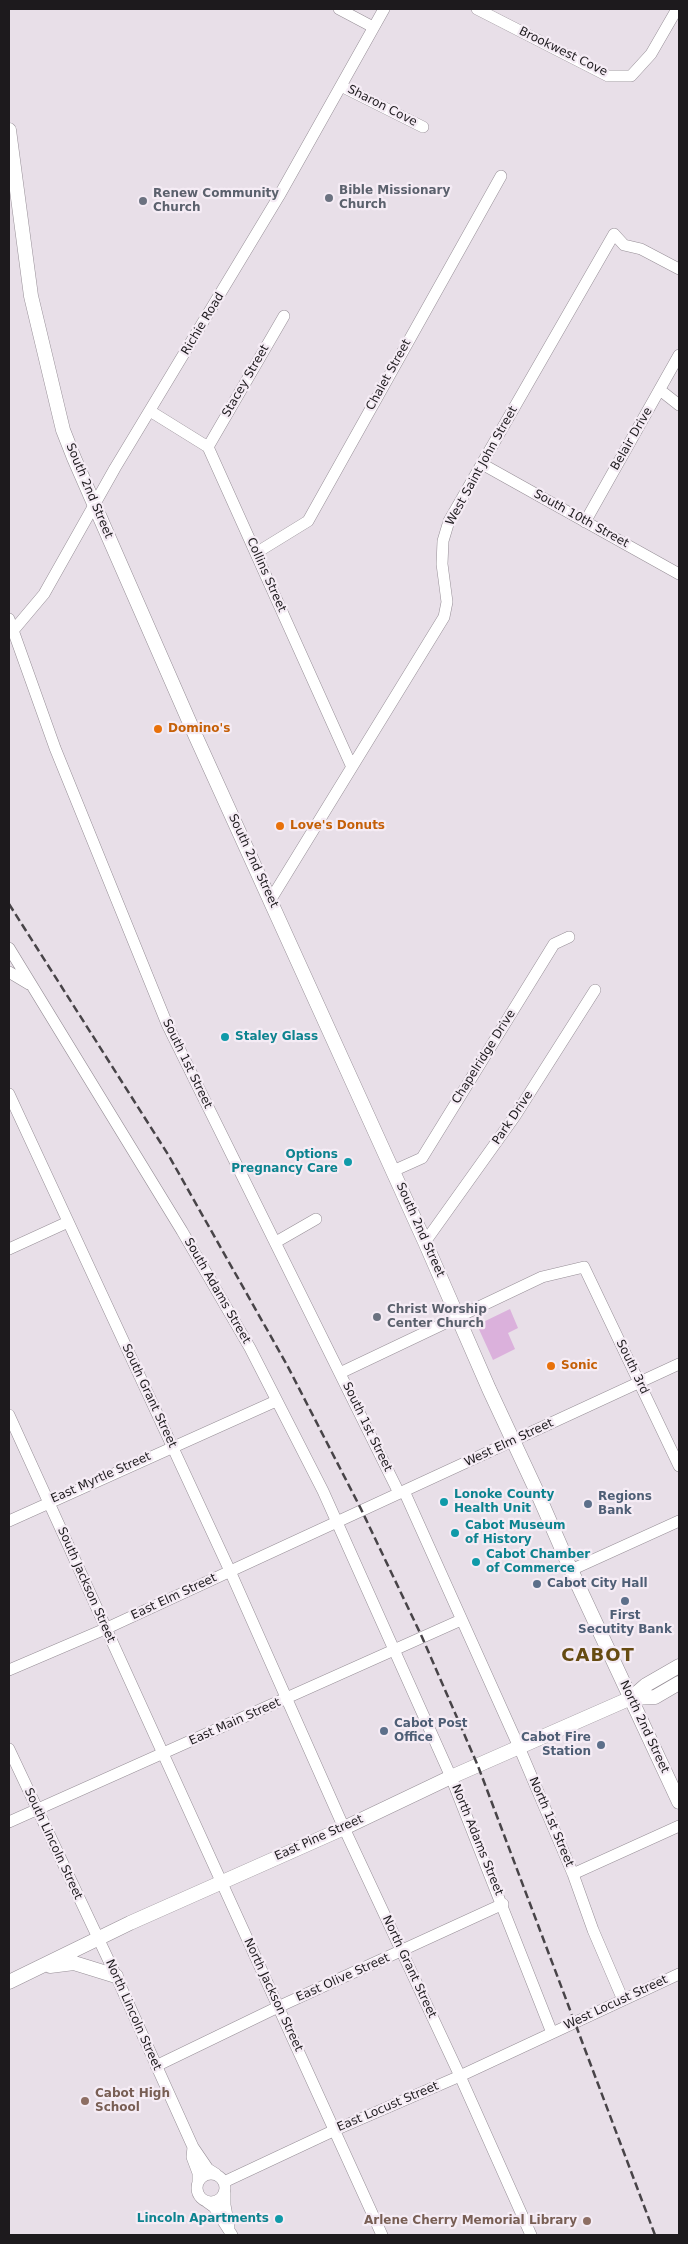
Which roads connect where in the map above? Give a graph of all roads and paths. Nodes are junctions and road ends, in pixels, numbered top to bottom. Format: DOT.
graph roads {
  1 [pos="339,9"];
  2 [pos="384,9"];
  3 [pos="478,9"];
  4 [pos="678,9"];
  5 [pos="373,27"];
  6 [pos="341,86"];
  7 [pos="423,127"];
  8 [pos="9,130"];
  9 [pos="501,176"];
  10 [pos="679,269"];
  11 [pos="284,316"];
  12 [pos="679,355"];
  13 [pos="660,390"];
  14 [pos="679,405"];
  15 [pos="150,411"];
  16 [pos="208,447"];
  17 [pos="482,464"];
  18 [pos="94,505"];
  19 [pos="585,522"];
  20 [pos="256,553"];
  21 [pos="679,574"];
  22 [pos="9,619"];
  23 [pos="12,632"];
  24 [pos="351,765"];
  25 [pos="271,899"];
  26 [pos="569,937"];
  27 [pos="9,948"];
  28 [pos="9,972"];
  29 [pos="33,987"];
  30 [pos="595,990"];
  31 [pos="10,1098"];
  32 [pos="394,1171"];
  33 [pos="316,1219"];
  34 [pos="68,1222"];
  35 [pos="276,1242"];
  36 [pos="426,1242"];
  37 [pos="9,1248"];
  38 [pos="459,1318"];
  39 [pos="679,1364"];
  40 [pos="340,1373"];
  41 [pos="639,1382"];
  42 [pos="276,1401"];
  43 [pos="9,1415"];
  44 [pos="513,1442"];
  45 [pos="172,1446"];
  46 [pos="679,1466"];
  47 [pos="402,1492"];
  48 [pos="49,1502"];
  49 [pos="9,1520"];
  50 [pos="338,1521"];
  51 [pos="679,1521"];
  52 [pos="571,1570"];
  53 [pos="230,1571"];
  54 [pos="461,1620"];
  55 [pos="105,1629"];
  56 [pos="395,1650"];
  57 [pos="679,1666"];
  58 [pos="9,1670"];
  59 [pos="679,1683"];
  60 [pos="288,1698"];
  61 [pos="630,1698"];
  62 [pos="519,1747"];
  63 [pos="9,1748"];
  64 [pos="162,1755"];
  65 [pos="451,1777"];
  66 [pos="679,1802"];
  67 [pos="37,1810"];
  68 [pos="9,1822"];
  69 [pos="679,1826"];
  70 [pos="344,1828"];
  71 [pos="573,1874"];
  72 [pos="222,1881"];
  73 [pos="503,1904"];
  74 [pos="97,1939"];
  75 [pos="401,1952"];
  76 [pos="37,1968"];
  77 [pos="679,1974"];
  78 [pos="116,1976"];
  79 [pos="9,1982"];
  80 [pos="623,2000"];
  81 [pos="278,2007"];
  82 [pos="552,2033"];
  83 [pos="156,2066"];
  84 [pos="460,2076"];
  85 [pos="336,2130"];
  86 [pos="193,2147"];
  87 [pos="198,2182"];
  88 [pos="222,2183"];
  89 [pos="207,2202"];
  90 [pos="231,2232"];
  91 [pos="382,2235"];
  92 [pos="531,2235"];
  1 -- 5 [label="street"];
  2 -- 5 [label="street, Richie Road"];
  3 -- 4 [label="street, Brookwest Cove"];
  5 -- 6 [label="street, Richie Road"];
  6 -- 7 [label="street, Sharon Cove"];
  6 -- 15 [label="street, Richie Road"];
  8 -- 18 [label="main road, South 2nd Street"];
  9 -- 20 [label="street, Chalet Street"];
  10 -- 17 [label="street, West Saint John Street"];
  11 -- 16 [label="street, Stacey Street"];
  12 -- 13 [label="street, Belair Drive"];
  13 -- 14 [label="street"];
  13 -- 19 [label="street, Belair Drive"];
  15 -- 16 [label="street"];
  15 -- 18 [label="street, Richie Road"];
  16 -- 20 [label="street, Collins Street"];
  17 -- 19 [label="street, South 10th Street"];
  17 -- 24 [label="street, West Saint John Street"];
  18 -- 23 [label="street, Richie Road"];
  18 -- 25 [label="main road, South 2nd Street"];
  19 -- 21 [label="street, South 10th Street"];
  20 -- 24 [label="street, Collins Street"];
  22 -- 23 [label="street, South 1st Street"];
  23 -- 35 [label="street, South 1st Street"];
  24 -- 25 [label="street, West Saint John Street"];
  25 -- 32 [label="main road, South 2nd Street"];
  26 -- 32 [label="street, Chapelridge Drive"];
  27 -- 29 [label="street, South Adams Street"];
  28 -- 29 [label="street"];
  29 -- 42 [label="street, South Adams Street"];
  30 -- 36 [label="street, Park Drive"];
  31 -- 34 [label="street, South Grant Street"];
  32 -- 36 [label="main road, South 2nd Street"];
  33 -- 35 [label="street"];
  34 -- 37 [label="street"];
  34 -- 45 [label="street, South Grant Street"];
  35 -- 40 [label="street, South 1st Street"];
  36 -- 38 [label="main road, South 2nd Street"];
  38 -- 40 [label="street"];
  38 -- 41 [label="street, South 3rd"];
  38 -- 44 [label="main road, South 2nd Street"];
  39 -- 41 [label="street, West Elm Street"];
  40 -- 47 [label="street, South 1st Street"];
  41 -- 44 [label="street, West Elm Street"];
  41 -- 46 [label="street, South 3rd"];
  42 -- 45 [label="street, East Myrtle Street"];
  42 -- 50 [label="street, South Adams Street"];
  43 -- 48 [label="street, South Jackson Street"];
  44 -- 47 [label="street, West Elm Street"];
  44 -- 52 [label="main road, South 2nd Street"];
  45 -- 48 [label="street, East Myrtle Street"];
  45 -- 53 [label="street, South Grant Street"];
  47 -- 50 [label="street, West Elm Street"];
  47 -- 54 [label="street, South 1st Street"];
  48 -- 49 [label="street, East Myrtle Street"];
  48 -- 55 [label="street, South Jackson Street"];
  50 -- 53 [label="street, East Elm Street"];
  50 -- 56 [label="street, South Adams Street"];
  51 -- 52 [label="street"];
  52 -- 61 [label="main road, North 2nd Street"];
  53 -- 55 [label="street, East Elm Street"];
  53 -- 60 [label="street, South Grant Street"];
  54 -- 56 [label="street, East Main Street"];
  54 -- 62 [label="street, North 1st Street"];
  55 -- 58 [label="street, East Elm Street"];
  55 -- 64 [label="street, South Jackson Street"];
  56 -- 60 [label="street, East Main Street"];
  56 -- 65 [label="street, North Adams Street"];
  57 -- 61 [label="main road"];
  59 -- 61 [label="main road"];
  60 -- 64 [label="street, East Main Street"];
  60 -- 70 [label="street, North Grant Street"];
  61 -- 62 [label="main road, East Pine Street"];
  61 -- 66 [label="main road, North 2nd Street"];
  62 -- 65 [label="main road, East Pine Street"];
  62 -- 71 [label="street, North 1st Street"];
  63 -- 67 [label="street, South Lincoln Street"];
  64 -- 67 [label="street, East Main Street"];
  64 -- 72 [label="street, North Jackson Street"];
  65 -- 70 [label="main road, East Pine Street"];
  65 -- 73 [label="street, North Adams Street"];
  67 -- 68 [label="street, East Main Street"];
  67 -- 74 [label="street, South Lincoln Street"];
  69 -- 71 [label="street"];
  70 -- 72 [label="main road, East Pine Street"];
  70 -- 75 [label="street, North Grant Street"];
  71 -- 80 [label="street, North 1st Street"];
  72 -- 74 [label="main road, East Pine Street"];
  72 -- 81 [label="street, North Jackson Street"];
  73 -- 75 [label="street, East Olive Street"];
  73 -- 82 [label="street, North Adams Street"];
  74 -- 76 [label="main road, East Pine Street"];
  74 -- 78 [label="street, North Lincoln Street"];
  75 -- 81 [label="street, East Olive Street"];
  75 -- 84 [label="street, North Grant Street"];
  76 -- 78 [label="main road"];
  76 -- 79 [label="main road, East Pine Street"];
  77 -- 80 [label="street, West Locust Street"];
  78 -- 83 [label="street, North Lincoln Street"];
  80 -- 82 [label="street, West Locust Street"];
  81 -- 83 [label="street, East Olive Street"];
  81 -- 85 [label="street, North Jackson Street"];
  82 -- 84 [label="street, East Locust Street"];
  83 -- 86 [label="street, North Lincoln Street"];
  84 -- 85 [label="street, East Locust Street"];
  84 -- 92 [label="street, North Grant Street"];
  85 -- 88 [label="street, East Locust Street"];
  85 -- 91 [label="street, North Jackson Street"];
  86 -- 87 [label="street, North Lincoln Street"];
  86 -- 88 [label="street, North Lincoln Street"];
  87 -- 88 [label="street"];
  87 -- 89 [label="street, North Lincoln Street"];
  88 -- 89 [label="street"];
  88 -- 90 [label="street, North Lincoln Street"];
  89 -- 90 [label="street, North Lincoln Street"];
}
